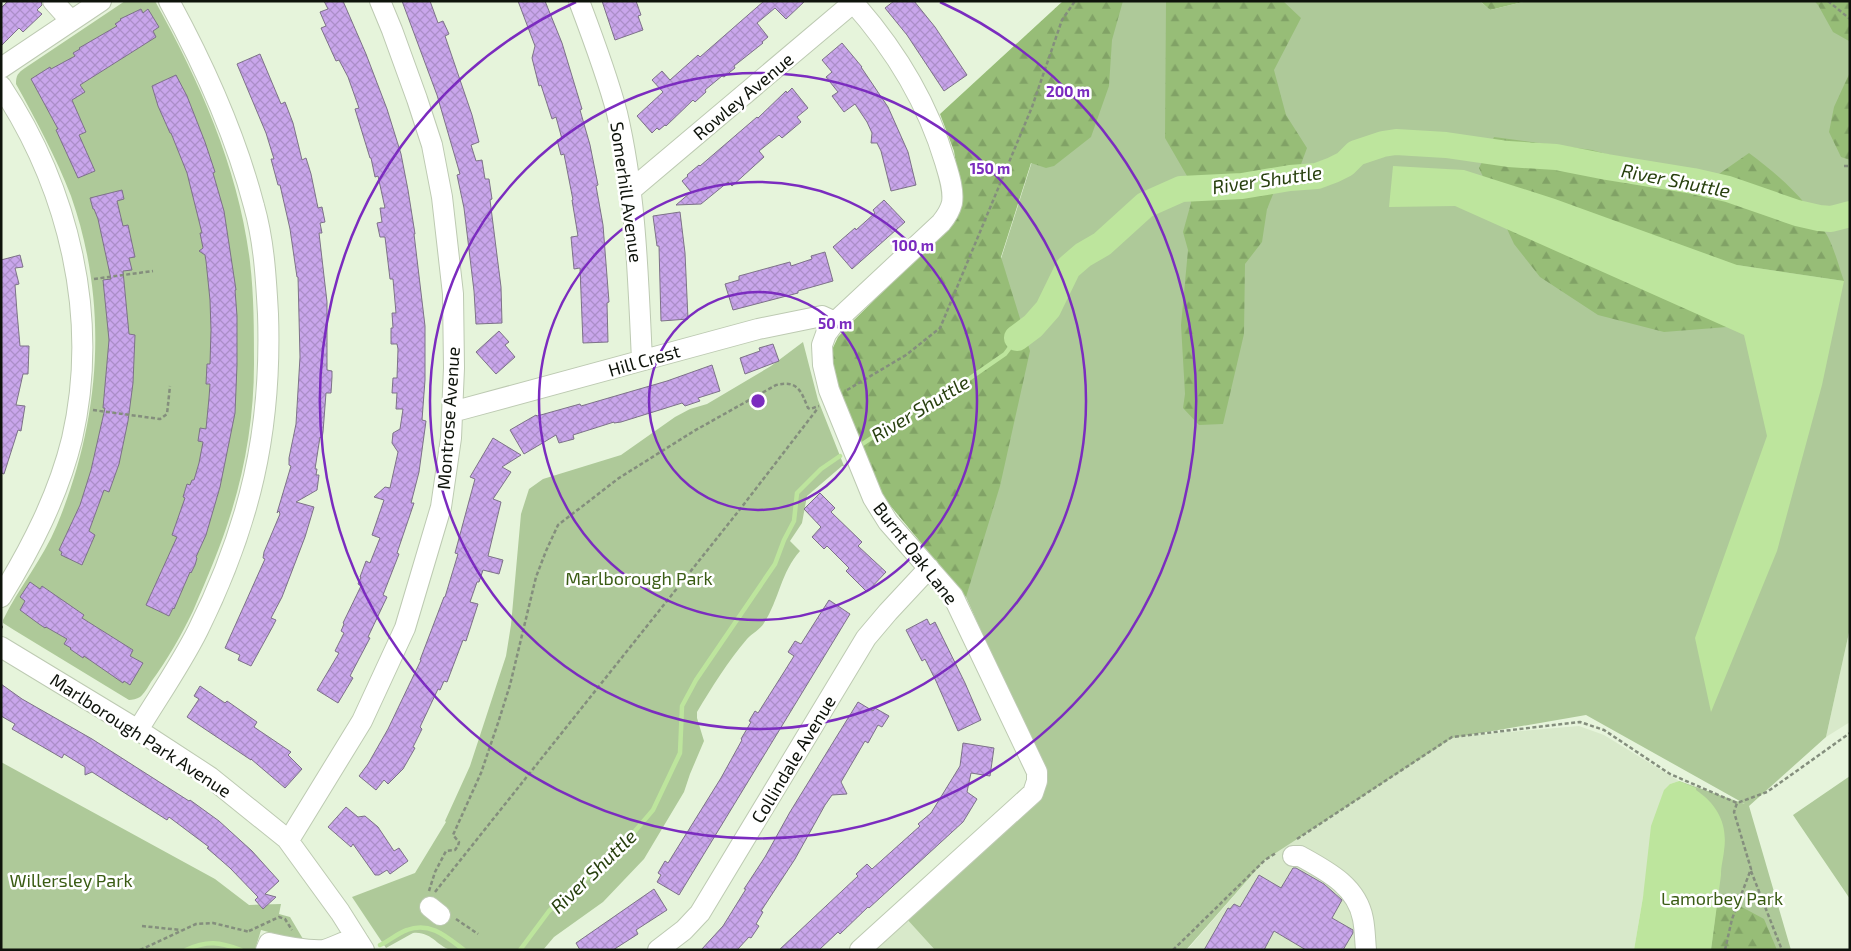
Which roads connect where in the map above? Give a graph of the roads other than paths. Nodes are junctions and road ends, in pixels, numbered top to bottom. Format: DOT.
graph roads {
  1 [pos="53,1"];
  2 [pos="101,1"];
  3 [pos="169,1"];
  4 [pos="380,1"];
  5 [pos="579,1"];
  6 [pos="853,2"];
  7 [pos="71,22"];
  8 [pos="1,68"];
  9 [pos="1,86"];
  10 [pos="631,190"];
  11 [pos="835,322"];
  12 [pos="642,360"];
  13 [pos="452,412"];
  14 [pos="929,568"];
  15 [pos="1,597"];
  16 [pos="2,634"];
  17 [pos="138,730"];
  18 [pos="289,840"];
  19 [pos="1288,850"];
  20 [pos="260,940"];
  21 [pos="360,944"];
  22 [pos="658,950"];
  23 [pos="860,950"];
  24 [pos="1366,950"];
  1 -- 7 [label="street"];
  2 -- 7 [label="street"];
  3 -- 17 [label="street"];
  4 -- 13 [label="street, Montrose Avenue"];
  5 -- 10 [label="street, Somerhill Avenue"];
  6 -- 10 [label="street, Rowley Avenue"];
  6 -- 11 [label="street, Burnt Oak Lane"];
  7 -- 8 [label="street"];
  9 -- 15 [label="street"];
  10 -- 12 [label="street, Somerhill Avenue"];
  11 -- 12 [label="street, Hill Crest"];
  11 -- 14 [label="street, Burnt Oak Lane"];
  12 -- 13 [label="street, Hill Crest"];
  13 -- 18 [label="street, Montrose Avenue"];
  14 -- 22 [label="street, Collindale Avenue"];
  14 -- 23 [label="street, Burnt Oak Lane"];
  16 -- 17 [label="street, Marlborough Park Avenue"];
  17 -- 18 [label="street, Marlborough Park Avenue"];
  18 -- 21 [label="street, Marlborough Park Avenue"];
  19 -- 24 [label="street"];
  20 -- 21 [label="street"];
}
